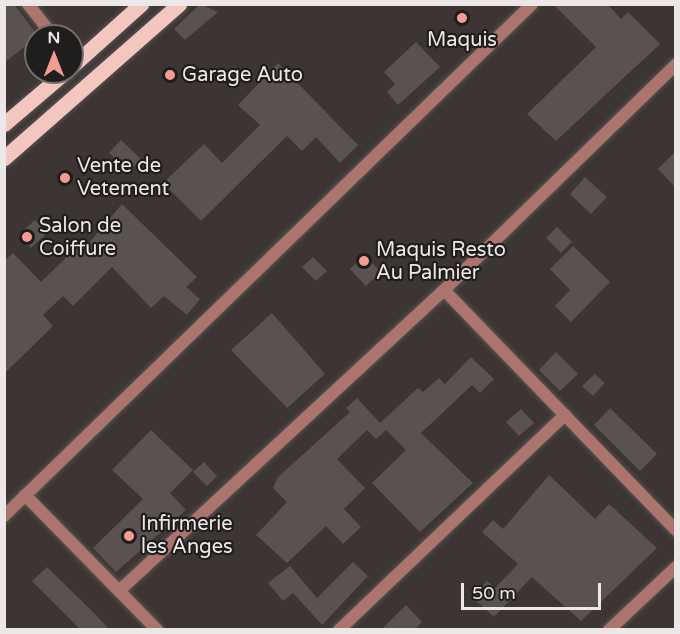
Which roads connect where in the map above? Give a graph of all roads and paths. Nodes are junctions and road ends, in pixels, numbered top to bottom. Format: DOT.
graph roads {
  1 [pos="28,4"];
  2 [pos="141,4"];
  3 [pos="179,4"];
  4 [pos="532,4"];
  5 [pos="44,24"];
  6 [pos="84,54"];
  7 [pos="675,64"];
  8 [pos="49,84"];
  9 [pos="4,124"];
  10 [pos="4,158"];
  11 [pos="444,290"];
  12 [pos="564,415"];
  13 [pos="25,495"];
  14 [pos="4,516"];
  15 [pos="675,530"];
  16 [pos="675,567"];
  17 [pos="119,591"];
  18 [pos="157,630"];
  19 [pos="339,630"];
  20 [pos="609,630"];
  1 -- 5 [label="street"];
  2 -- 6 [label="main road"];
  3 -- 10 [label="main road"];
  4 -- 13 [label="street"];
  7 -- 11 [label="street"];
  8 -- 9 [label="main road"];
  11 -- 12 [label="street"];
  11 -- 17 [label="street"];
  12 -- 15 [label="street"];
  12 -- 19 [label="street"];
  13 -- 14 [label="street"];
  13 -- 17 [label="street"];
  16 -- 20 [label="street"];
  17 -- 18 [label="street"];
}
